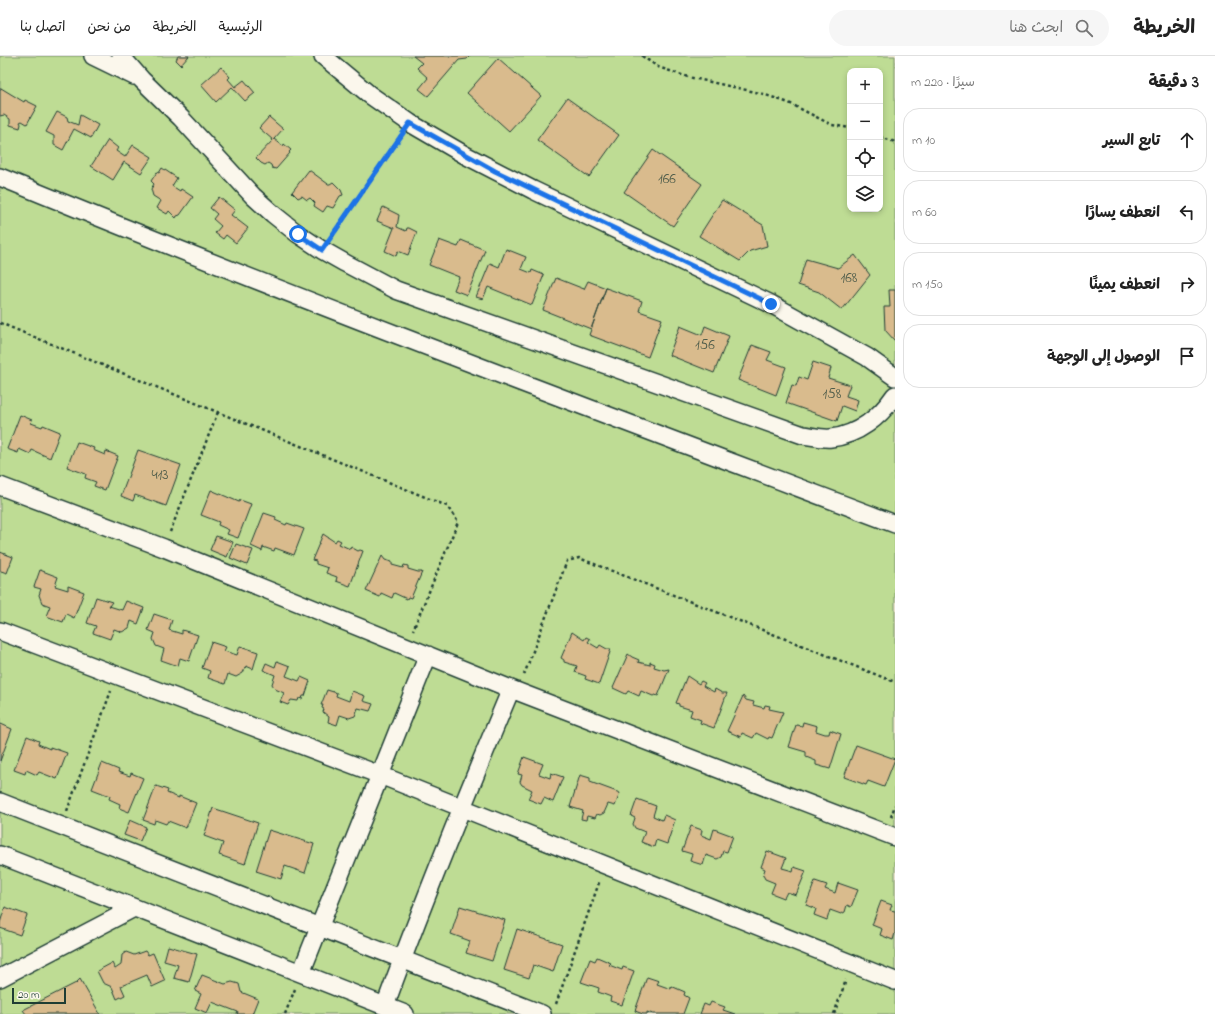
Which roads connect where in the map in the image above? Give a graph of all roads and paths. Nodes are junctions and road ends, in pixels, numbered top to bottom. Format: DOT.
graph roads {
  1 [pos="93,56"];
  2 [pos="120,56"];
  3 [pos="323,56"];
  4 [pos="642,56"];
  5 [pos="142,80"];
  6 [pos="410,123"];
  7 [pos="847,128"];
  8 [pos="883,138"];
  9 [pos="895,142"];
  10 [pos="0,177"];
  11 [pos="322,250"];
  12 [pos="0,323"];
  13 [pos="895,377"];
  14 [pos="895,395"];
  15 [pos="218,412"];
  16 [pos="0,486"];
  17 [pos="895,524"];
  18 [pos="164,548"];
  19 [pos="0,631"];
  20 [pos="407,647"];
  21 [pos="428,655"];
  22 [pos="116,676"];
  23 [pos="895,682"];
  24 [pos="515,690"];
  25 [pos="380,775"];
  26 [pos="0,802"];
  27 [pos="462,808"];
  28 [pos="62,826"];
  29 [pos="895,838"];
  30 [pos="0,855"];
  31 [pos="606,865"];
  32 [pos="134,908"];
  33 [pos="320,927"];
  34 [pos="402,960"];
  35 [pos="851,964"];
  36 [pos="301,973"];
  37 [pos="0,978"];
  38 [pos="895,981"];
  39 [pos="385,1006"];
  40 [pos="548,1010"];
  41 [pos="285,1014"];
  42 [pos="404,1014"];
  43 [pos="834,1014"];
  1 -- 5 [label="street"];
  2 -- 5 [label="street"];
  3 -- 6 [label="street"];
  4 -- 7 [label="path"];
  5 -- 11 [label="street"];
  6 -- 11 [label="path"];
  6 -- 13 [label="street"];
  8 -- 9 [label="path"];
  10 -- 17 [label="street"];
  11 -- 14 [label="street"];
  12 -- 15 [label="path"];
  15 -- 18 [label="path"];
  15 -- 20 [label="path"];
  16 -- 18 [label="street"];
  18 -- 20 [label="street"];
  19 -- 22 [label="street"];
  20 -- 21 [label="street"];
  21 -- 24 [label="street"];
  21 -- 25 [label="street"];
  22 -- 25 [label="street"];
  22 -- 28 [label="path"];
  23 -- 24 [label="path"];
  24 -- 27 [label="street"];
  24 -- 29 [label="street"];
  25 -- 27 [label="street"];
  25 -- 33 [label="street"];
  26 -- 28 [label="street"];
  27 -- 31 [label="street"];
  27 -- 34 [label="street"];
  28 -- 33 [label="street"];
  30 -- 32 [label="street"];
  31 -- 35 [label="street"];
  31 -- 40 [label="path"];
  32 -- 36 [label="street"];
  32 -- 37 [label="street"];
  33 -- 34 [label="street"];
  33 -- 36 [label="street"];
  34 -- 39 [label="street"];
  34 -- 40 [label="street"];
  35 -- 38 [label="street"];
  35 -- 43 [label="path"];
  36 -- 39 [label="street"];
  36 -- 41 [label="path"];
  39 -- 42 [label="street"];
}
